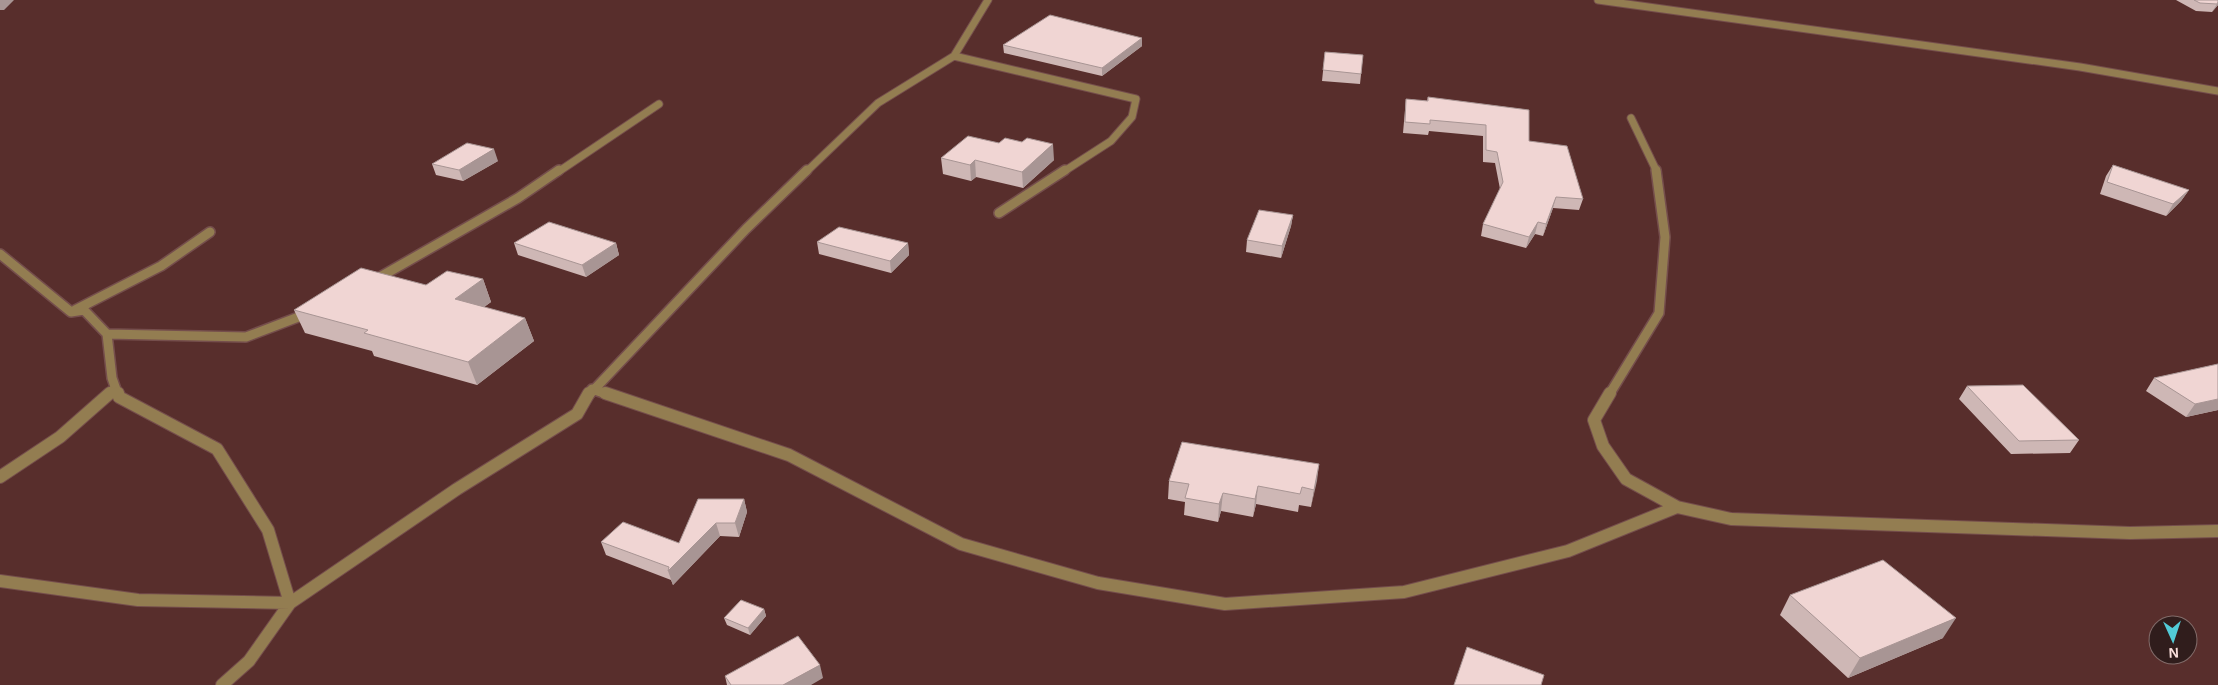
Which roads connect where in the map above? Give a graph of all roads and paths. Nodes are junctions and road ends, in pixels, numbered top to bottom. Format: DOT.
graph roads {
  1 [pos="988,0"];
  2 [pos="1598,0"];
  3 [pos="954,56"];
  4 [pos="2218,91"];
  5 [pos="659,104"];
  6 [pos="1630,118"];
  7 [pos="999,213"];
  8 [pos="210,232"];
  9 [pos="0,254"];
  10 [pos="368,284"];
  11 [pos="317,310"];
  12 [pos="71,312"];
  13 [pos="107,334"];
  14 [pos="116,388"];
  15 [pos="592,389"];
  16 [pos="0,477"];
  17 [pos="1677,507"];
  18 [pos="2218,530"];
  19 [pos="0,581"];
  20 [pos="290,603"];
  21 [pos="222,685"];
  1 -- 3 [label="street"];
  2 -- 4 [label="street"];
  3 -- 7 [label="street"];
  3 -- 15 [label="street"];
  5 -- 10 [label="street"];
  6 -- 17 [label="street"];
  8 -- 12 [label="street"];
  9 -- 12 [label="street"];
  11 -- 13 [label="street"];
  12 -- 13 [label="street"];
  13 -- 14 [label="street"];
  14 -- 16 [label="street"];
  14 -- 20 [label="street"];
  15 -- 17 [label="street"];
  15 -- 20 [label="street"];
  17 -- 18 [label="street"];
  19 -- 20 [label="street"];
  20 -- 21 [label="street"];
}
